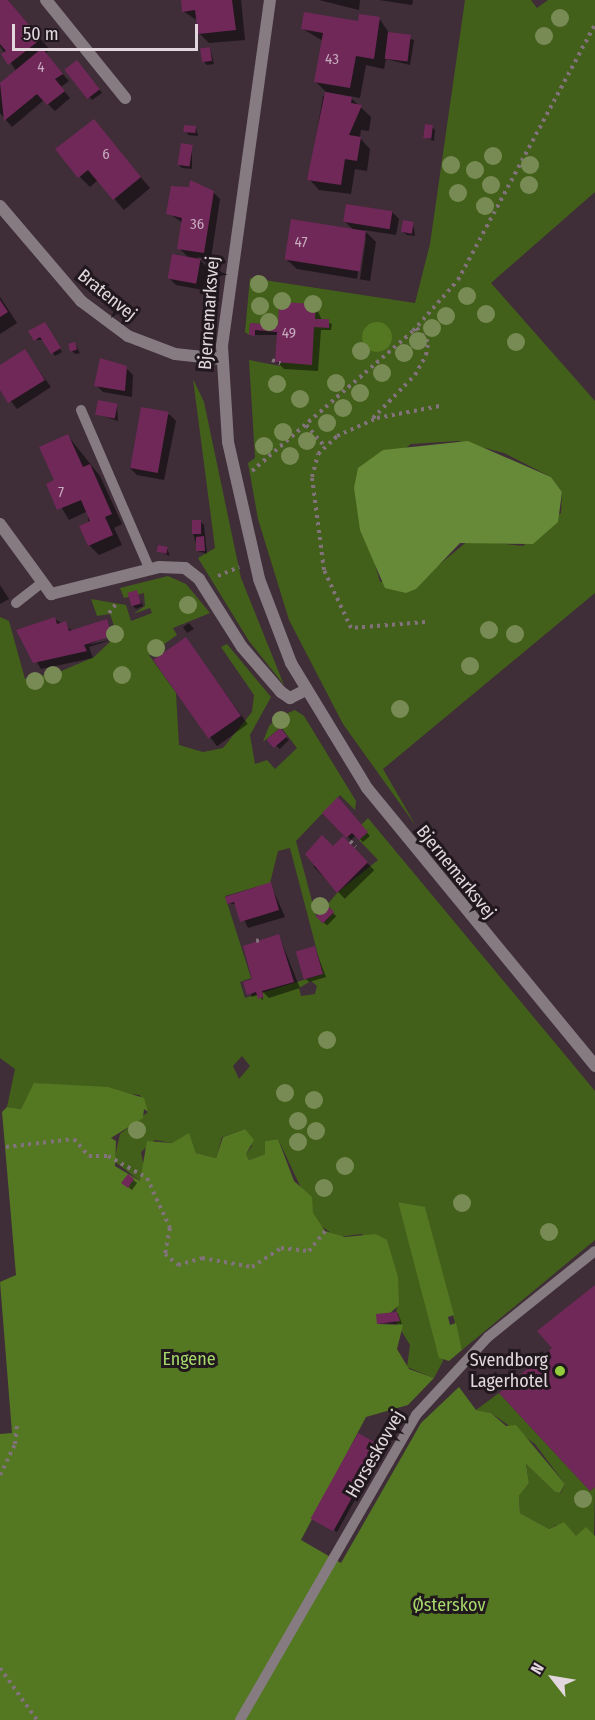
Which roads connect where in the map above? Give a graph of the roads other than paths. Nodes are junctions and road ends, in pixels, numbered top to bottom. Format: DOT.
graph roads {
  1 [pos="46,0"];
  2 [pos="270,0"];
  3 [pos="125,98"];
  4 [pos="0,206"];
  5 [pos="222,359"];
  6 [pos="81,410"];
  7 [pos="0,524"];
  8 [pos="150,570"];
  9 [pos="39,585"];
  10 [pos="16,603"];
  11 [pos="306,690"];
  12 [pos="595,1066"];
  13 [pos="595,1251"];
  14 [pos="240,1720"];
  1 -- 3 [label="street"];
  2 -- 5 [label="street, Bjernemarksvej"];
  4 -- 5 [label="street, Bratenvej"];
  5 -- 11 [label="street, Bjernemarksvej"];
  6 -- 8 [label="lane"];
  7 -- 9 [label="street"];
  8 -- 9 [label="street"];
  8 -- 11 [label="street"];
  9 -- 10 [label="lane"];
  11 -- 12 [label="street, Bjernemarksvej"];
  13 -- 14 [label="lane, Horseskovvej"];
}
